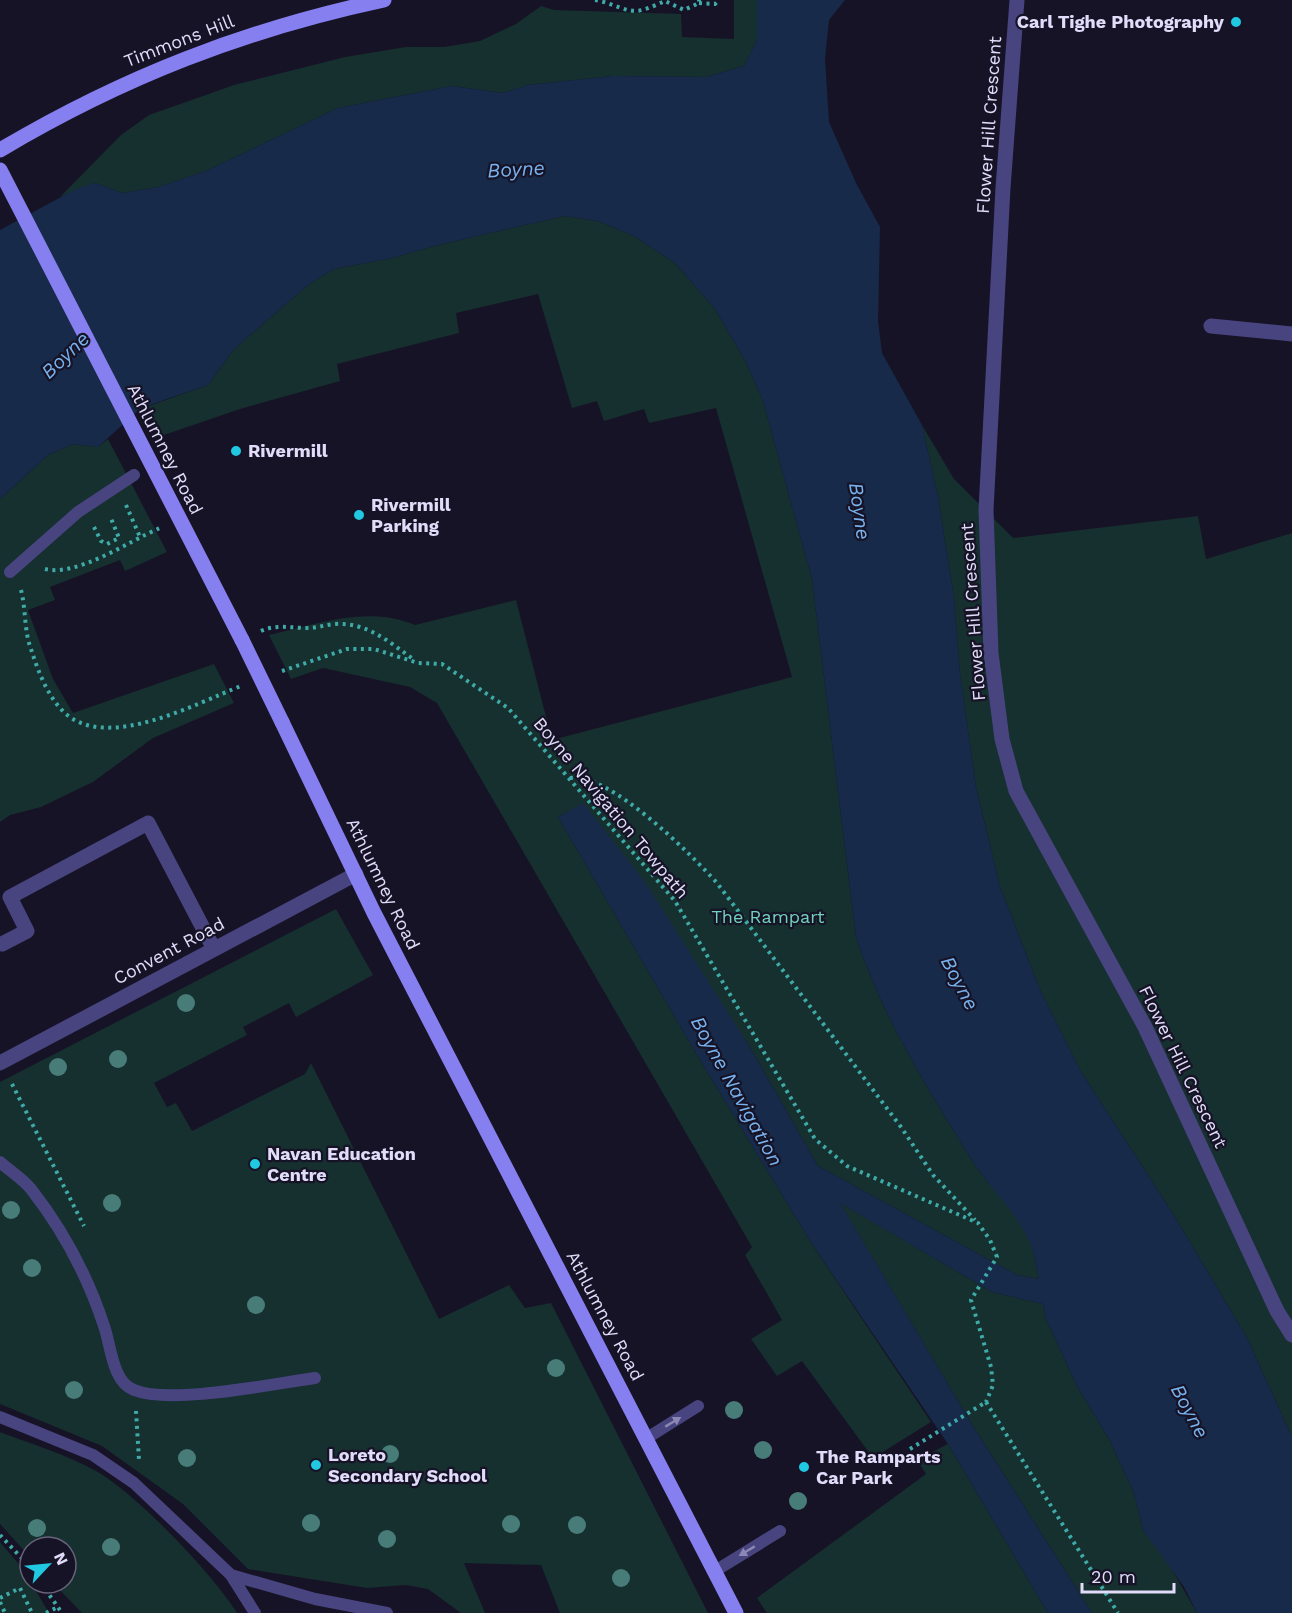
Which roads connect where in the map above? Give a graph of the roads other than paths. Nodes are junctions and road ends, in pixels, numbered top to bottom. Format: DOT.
graph roads {
  1 [pos="384,0"];
  2 [pos="1017,0"];
  3 [pos="0,150"];
  4 [pos="0,170"];
  5 [pos="1211,326"];
  6 [pos="1292,334"];
  7 [pos="134,475"];
  8 [pos="10,572"];
  9 [pos="356,874"];
  10 [pos="2,944"];
  11 [pos="214,949"];
  12 [pos="0,1063"];
  13 [pos="0,1162"];
  14 [pos="1292,1335"];
  15 [pos="315,1378"];
  16 [pos="698,1406"];
  17 [pos="0,1417"];
  18 [pos="647,1438"];
  19 [pos="780,1531"];
  20 [pos="715,1570"];
  21 [pos="231,1575"];
  22 [pos="255,1613"];
  23 [pos="387,1613"];
  24 [pos="736,1613"];
  1 -- 3 [label="main road, Timmons Hill"];
  2 -- 14 [label="street, Flower Hill Crescent"];
  4 -- 9 [label="main road, Athlumney Road, bridge"];
  5 -- 6 [label="street"];
  7 -- 8 [label="lane"];
  9 -- 11 [label="street, Convent Road"];
  9 -- 18 [label="main road, Athlumney Road"];
  10 -- 11 [label="street"];
  11 -- 12 [label="street, Convent Road"];
  13 -- 15 [label="lane"];
  18 -- 16 [label="lane, one-way"];
  17 -- 21 [label="lane"];
  18 -- 20 [label="main road, Athlumney Road"];
  19 -- 20 [label="lane, one-way"];
  20 -- 24 [label="main road, Athlumney Road"];
  21 -- 22 [label="lane"];
  21 -- 23 [label="lane"];
}
